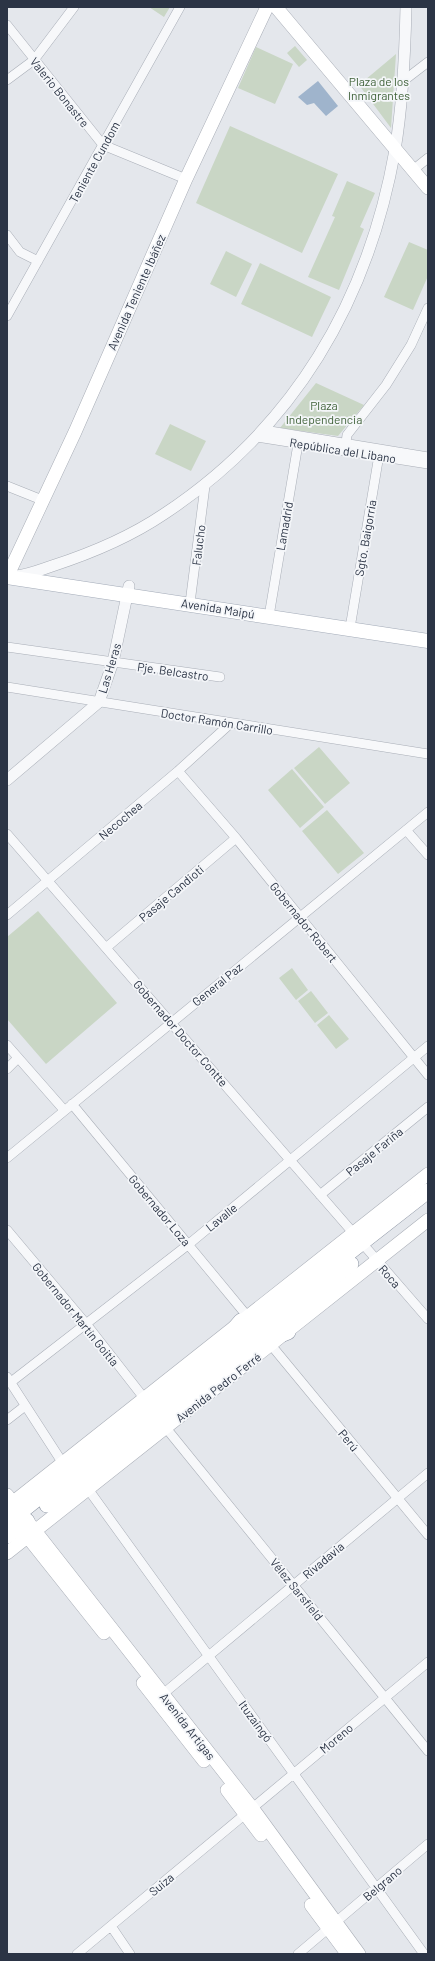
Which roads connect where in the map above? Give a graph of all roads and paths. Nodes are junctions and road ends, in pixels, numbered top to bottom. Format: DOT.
graph roads {
  1 [pos="74,7"];
  2 [pos="180,7"];
  3 [pos="267,7"];
  4 [pos="276,7"];
  5 [pos="406,7"];
  6 [pos="7,25"];
  7 [pos="34,60"];
  8 [pos="428,62"];
  9 [pos="7,80"];
  10 [pos="402,82"];
  11 [pos="103,145"];
  12 [pos="395,148"];
  13 [pos="428,158"];
  14 [pos="413,170"];
  15 [pos="186,179"];
  16 [pos="428,188"];
  17 [pos="7,235"];
  18 [pos="38,261"];
  19 [pos="428,308"];
  20 [pos="7,316"];
  21 [pos="260,433"];
  22 [pos="298,440"];
  23 [pos="346,447"];
  24 [pos="379,452"];
  25 [pos="428,457"];
  26 [pos="428,464"];
  27 [pos="7,486"];
  28 [pos="205,486"];
  29 [pos="42,500"];
  30 [pos="30,573"];
  31 [pos="8,574"];
  32 [pos="128,590"];
  33 [pos="190,600"];
  34 [pos="270,612"];
  35 [pos="351,624"];
  36 [pos="428,632"];
  37 [pos="428,641"];
  38 [pos="7,647"];
  39 [pos="113,662"];
  40 [pos="220,678"];
  41 [pos="7,687"];
  42 [pos="99,702"];
  43 [pos="232,723"];
  44 [pos="428,754"];
  45 [pos="178,771"];
  46 [pos="7,780"];
  47 [pos="428,812"];
  48 [pos="406,830"];
  49 [pos="7,834"];
  50 [pos="236,838"];
  51 [pos="428,855"];
  52 [pos="48,881"];
  53 [pos="7,915"];
  54 [pos="300,916"];
  55 [pos="107,947"];
  56 [pos="171,1022"];
  57 [pos="7,1046"];
  58 [pos="428,1046"];
  59 [pos="18,1058"];
  60 [pos="414,1058"];
  61 [pos="7,1069"];
  62 [pos="428,1075"];
  63 [pos="68,1107"];
  64 [pos="428,1107"];
  65 [pos="7,1158"];
  66 [pos="290,1160"];
  67 [pos="428,1174"];
  68 [pos="428,1191"];
  69 [pos="320,1195"];
  70 [pos="428,1204"];
  71 [pos="428,1220"];
  72 [pos="7,1230"];
  73 [pos="189,1244"];
  74 [pos="365,1247"];
  75 [pos="245,1319"];
  76 [pos="428,1319"];
  77 [pos="87,1325"];
  78 [pos="288,1332"];
  79 [pos="271,1345"];
  80 [pos="9,1380"];
  81 [pos="25,1406"];
  82 [pos="153,1414"];
  83 [pos="7,1420"];
  84 [pos="62,1462"];
  85 [pos="428,1473"];
  86 [pos="88,1489"];
  87 [pos="397,1498"];
  88 [pos="17,1517"];
  89 [pos="428,1535"];
  90 [pos="7,1536"];
  91 [pos="7,1553"];
  92 [pos="294,1585"];
  93 [pos="208,1656"];
  94 [pos="428,1662"];
  95 [pos="163,1694"];
  96 [pos="384,1698"];
  97 [pos="428,1751"];
  98 [pos="293,1774"];
  99 [pos="249,1812"];
  100 [pos="428,1844"];
  101 [pos="376,1887"];
  102 [pos="111,1926"];
  103 [pos="332,1926"];
  104 [pos="77,1954"];
  105 [pos="130,1954"];
  106 [pos="298,1954"];
  107 [pos="348,1954"];
  108 [pos="359,1954"];
  109 [pos="424,1954"];
  1 -- 7 [label="street"];
  2 -- 11 [label="street, Teniente Cundom"];
  3 -- 15 [label="main road, Avenida Teniente Ibáñez"];
  4 -- 12 [label="main road"];
  5 -- 10 [label="street"];
  6 -- 7 [label="street, Valerio Bonastre"];
  7 -- 9 [label="street"];
  7 -- 11 [label="street, Valerio Bonastre"];
  8 -- 10 [label="street"];
  10 -- 12 [label="street"];
  11 -- 15 [label="street, Valerio Bonastre"];
  11 -- 18 [label="street, Teniente Cundom"];
  12 -- 14 [label="main road"];
  12 -- 21 [label="street"];
  13 -- 14 [label="street"];
  14 -- 16 [label="main road"];
  15 -- 29 [label="main road, Avenida Teniente Ibáñez"];
  17 -- 18 [label="street"];
  18 -- 20 [label="street, Teniente Cundom"];
  19 -- 23 [label="street"];
  21 -- 22 [label="street, República del Libano"];
  21 -- 28 [label="street"];
  22 -- 23 [label="street, República del Libano"];
  22 -- 34 [label="street, Lamadrid"];
  23 -- 24 [label="street, República del Libano"];
  24 -- 25 [label="street, República del Libano"];
  24 -- 26 [label="street, República del Libano"];
  24 -- 35 [label="street, Sgto. Baigorria"];
  27 -- 29 [label="street"];
  28 -- 30 [label="street"];
  28 -- 33 [label="street, Falucho"];
  29 -- 31 [label="main road, Avenida Teniente Ibáñez"];
  30 -- 31 [label="main road, Avenida Maipú"];
  30 -- 32 [label="main road, Avenida Maipú"];
  31 -- 32 [label="main road, Avenida Maipú"];
  32 -- 33 [label="main road, Avenida Maipú"];
  32 -- 39 [label="street, Las Heras"];
  33 -- 34 [label="main road, Avenida Maipú"];
  34 -- 35 [label="main road, Avenida Maipú"];
  35 -- 36 [label="main road, Avenida Maipú"];
  35 -- 37 [label="main road, Avenida Maipú"];
  38 -- 39 [label="street, Pje. Belcastro"];
  39 -- 40 [label="street, Pje. Belcastro"];
  39 -- 42 [label="street, Las Heras"];
  41 -- 42 [label="street, Doctor Ramón Carrillo"];
  42 -- 43 [label="street, Doctor Ramón Carrillo"];
  42 -- 46 [label="street, Las Heras"];
  43 -- 44 [label="street, Doctor Ramón Carrillo"];
  43 -- 45 [label="street, Necochea"];
  45 -- 50 [label="street, Gobernador Robert"];
  45 -- 52 [label="street, Necochea"];
  47 -- 48 [label="street, General Paz"];
  48 -- 51 [label="street"];
  48 -- 54 [label="street, General Paz"];
  49 -- 52 [label="street, Gobernador Doctor Contte"];
  50 -- 54 [label="street, Gobernador Robert"];
  50 -- 55 [label="street, Pasaje Candioti"];
  52 -- 53 [label="street, Necochea"];
  52 -- 55 [label="street, Gobernador Doctor Contte"];
  54 -- 56 [label="street, General Paz"];
  54 -- 60 [label="street, Gobernador Robert"];
  55 -- 56 [label="street, Gobernador Doctor Contte"];
  56 -- 63 [label="street, General Paz"];
  56 -- 66 [label="street, Gobernador Doctor Contte"];
  57 -- 59 [label="street, Gobernador Loza"];
  58 -- 60 [label="street, Lavalle"];
  59 -- 61 [label="street"];
  59 -- 63 [label="street, Gobernador Loza"];
  60 -- 62 [label="street, Gobernador Robert"];
  60 -- 66 [label="street, Lavalle"];
  63 -- 65 [label="street, General Paz"];
  63 -- 73 [label="street, Gobernador Loza"];
  64 -- 69 [label="street, Pasaje Fariña"];
  66 -- 69 [label="street, Gobernador Doctor Contte"];
  66 -- 73 [label="street, Lavalle"];
  67 -- 74 [label="main road, Avenida Pedro Ferré"];
  68 -- 74 [label="highway, Avenida Pedro Ferré"];
  69 -- 74 [label="street, Gobernador Doctor Contte"];
  70 -- 74 [label="highway, Avenida Pedro Ferré"];
  71 -- 74 [label="main road, Avenida Pedro Ferré"];
  72 -- 77 [label="street, Gobernador Martín Goitia"];
  73 -- 75 [label="street, Gobernador Loza"];
  73 -- 77 [label="street, Lavalle"];
  74 -- 75 [label="main road, Avenida Pedro Ferré"];
  74 -- 76 [label="street, Roca"];
  74 -- 78 [label="main road, Avenida Pedro Ferré"];
  74 -- 82 [label="highway, Avenida Pedro Ferré"];
  75 -- 82 [label="highway"];
  77 -- 80 [label="street, Lavalle"];
  77 -- 82 [label="street, Gobernador Martín Goitia"];
  78 -- 79 [label="main road, Avenida Pedro Ferré"];
  78 -- 82 [label="highway"];
  79 -- 82 [label="main road, Avenida Pedro Ferré"];
  79 -- 87 [label="street, Perú"];
  80 -- 81 [label="street"];
  81 -- 83 [label="street"];
  81 -- 84 [label="street"];
  82 -- 84 [label="main road, Avenida Pedro Ferré"];
  82 -- 86 [label="main road, Avenida Pedro Ferré"];
  82 -- 88 [label="highway, Avenida Pedro Ferré"];
  82 -- 92 [label="street, Vélez Sarsfield"];
  84 -- 88 [label="main road, Avenida Pedro Ferré"];
  85 -- 87 [label="street, Rivadavia"];
  86 -- 88 [label="main road, Avenida Pedro Ferré"];
  86 -- 93 [label="street, Ituzaingó"];
  87 -- 89 [label="street, Perú"];
  87 -- 92 [label="street, Rivadavia"];
  88 -- 90 [label="highway, Avenida Pedro Ferré"];
  88 -- 91 [label="main road, Avenida Pedro Ferré"];
  88 -- 95 [label="main road, Avenida Artigas"];
  88 -- 99 [label="main road, Avenida Artigas"];
  92 -- 93 [label="street, Rivadavia"];
  92 -- 96 [label="street, Vélez Sarsfield"];
  93 -- 95 [label="street, Rivadavia"];
  93 -- 98 [label="street, Ituzaingó"];
  94 -- 96 [label="street, Moreno"];
  95 -- 99 [label="main road, Avenida Artigas"];
  96 -- 97 [label="street, Vélez Sarsfield"];
  96 -- 98 [label="street, Moreno"];
  98 -- 99 [label="street, Moreno"];
  98 -- 101 [label="street, Ituzaingó"];
  99 -- 102 [label="street, Suiza"];
  99 -- 103 [label="main road, Avenida Artigas"];
  100 -- 101 [label="street, Belgrano"];
  101 -- 103 [label="street, Belgrano"];
  101 -- 109 [label="street, Ituzaingó"];
  102 -- 104 [label="street, Suiza"];
  102 -- 105 [label="street"];
  103 -- 106 [label="street, Belgrano"];
  103 -- 107 [label="main road, Avenida Artigas"];
  103 -- 108 [label="main road, Avenida Artigas"];
}
